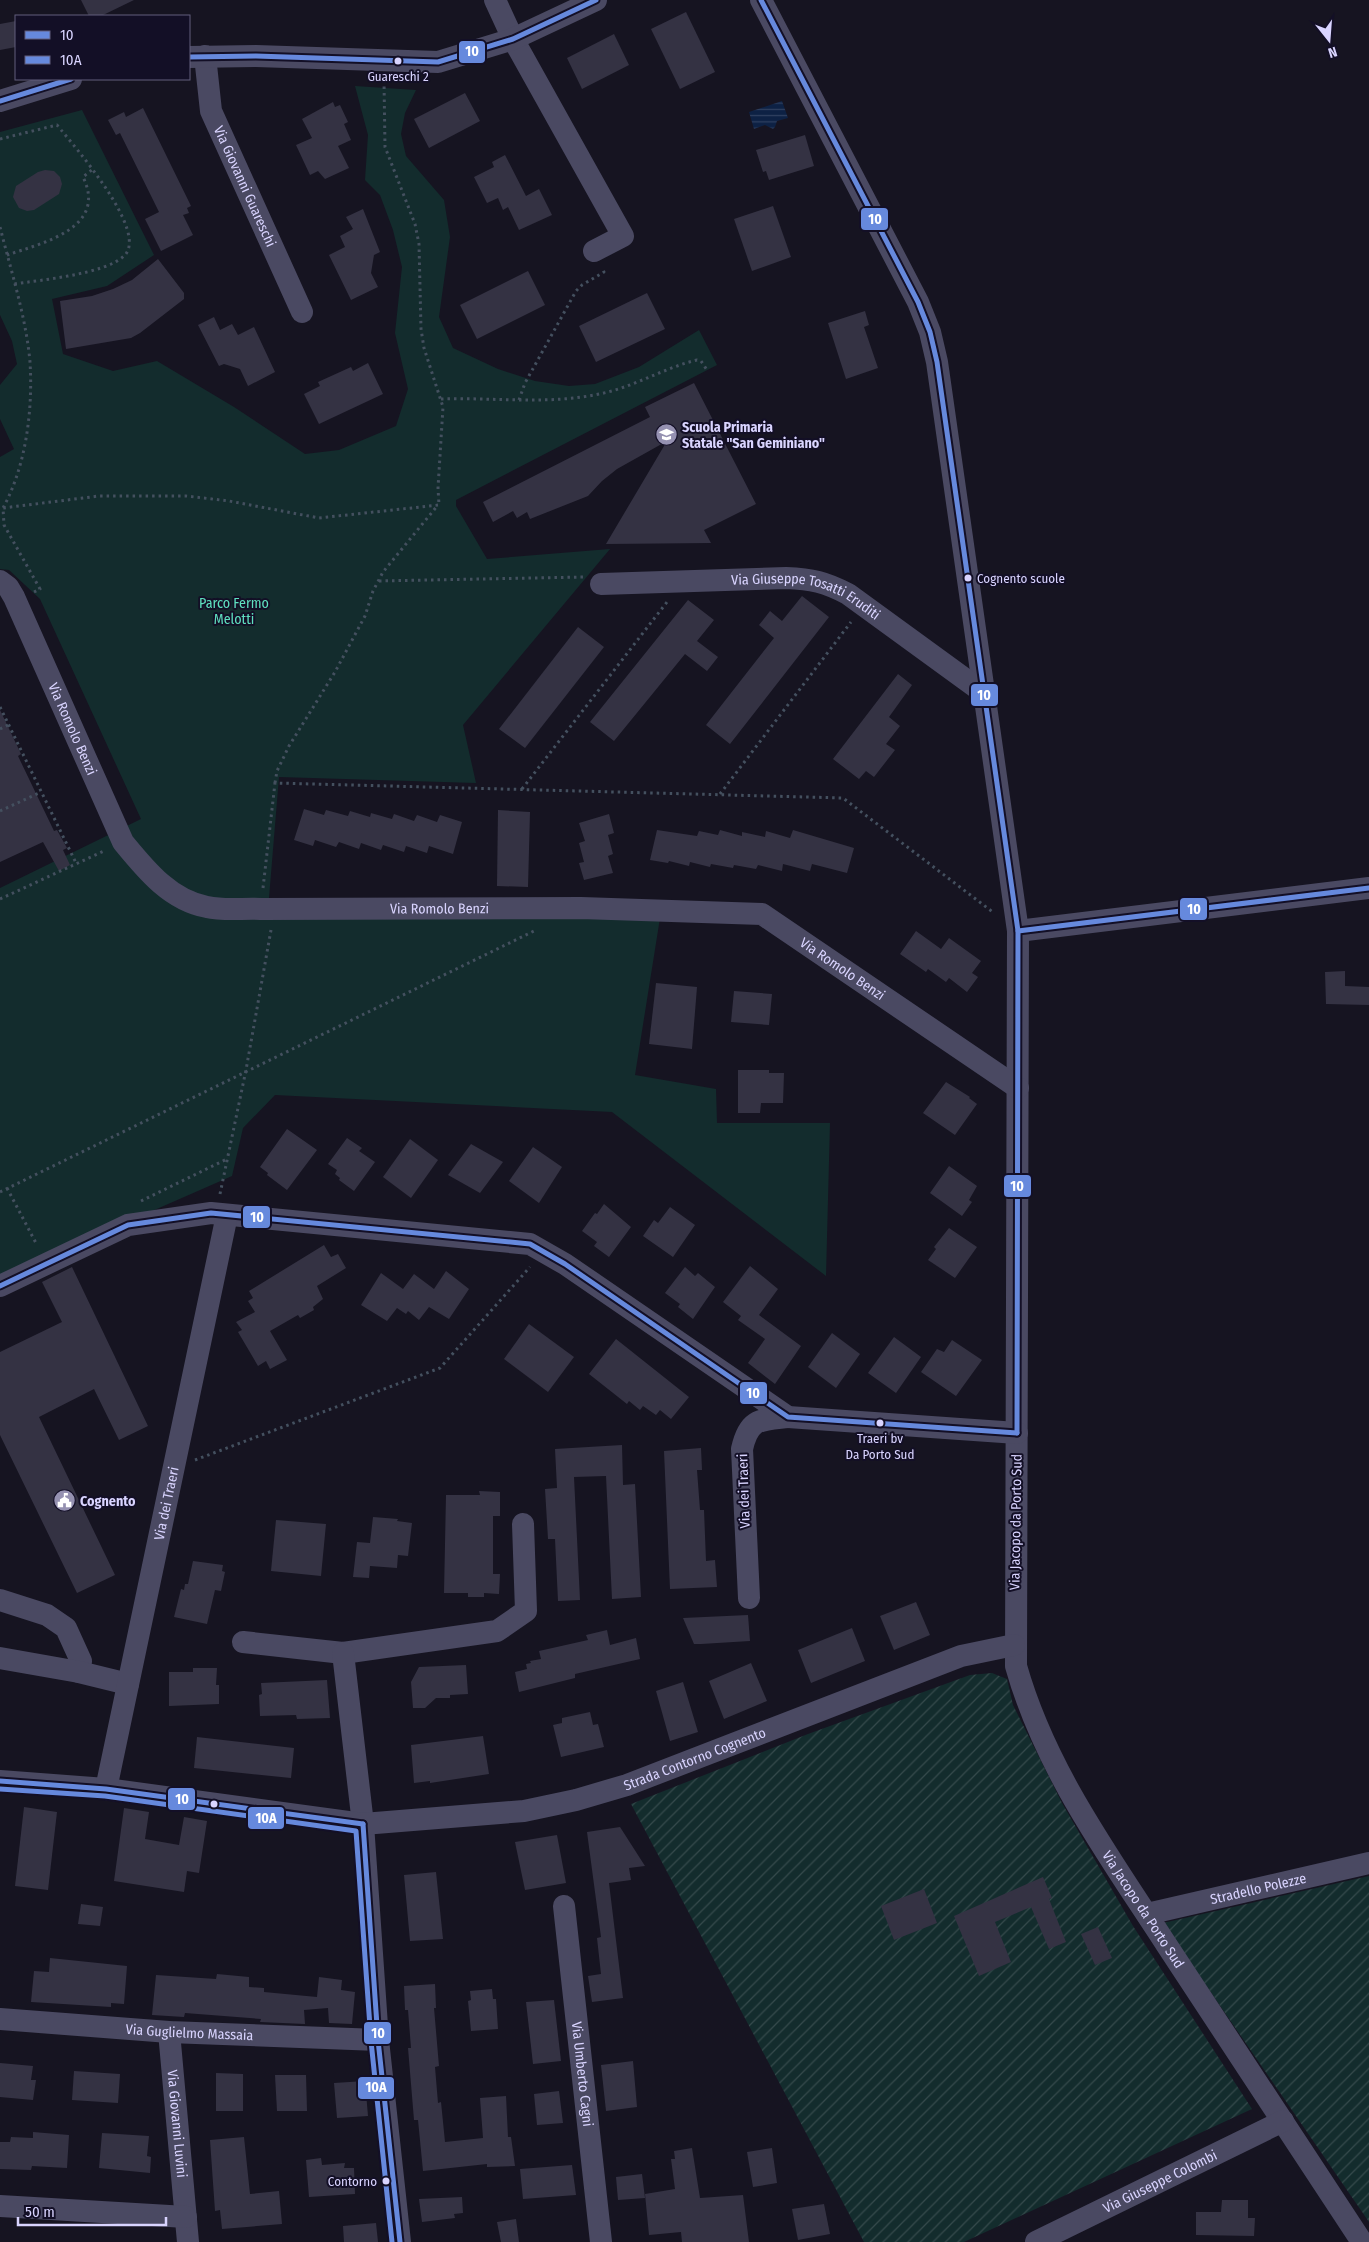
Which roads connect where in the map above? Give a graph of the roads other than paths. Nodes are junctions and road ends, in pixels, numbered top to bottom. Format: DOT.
graph roads {
  1 [pos="495,0"];
  2 [pos="596,0"];
  3 [pos="761,0"];
  4 [pos="512,40"];
  5 [pos="197,56"];
  6 [pos="68,80"];
  7 [pos="0,101"];
  8 [pos="594,252"];
  9 [pos="302,312"];
  10 [pos="0,581"];
  11 [pos="601,584"];
  12 [pos="984,694"];
  13 [pos="1369,888"];
  14 [pos="1018,931"];
  15 [pos="1018,1088"];
  16 [pos="222,1215"];
  17 [pos="0,1286"];
  18 [pos="788,1417"];
  19 [pos="1017,1433"];
  20 [pos="523,1524"];
  21 [pos="749,1598"];
  22 [pos="0,1600"];
  23 [pos="243,1642"];
  24 [pos="1014,1645"];
  25 [pos="343,1653"];
  26 [pos="0,1658"];
  27 [pos="79,1672"];
  28 [pos="128,1684"];
  29 [pos="0,1781"];
  30 [pos="106,1789"];
  31 [pos="363,1824"];
  32 [pos="1369,1863"];
  33 [pos="564,1906"];
  34 [pos="1147,1914"];
  35 [pos="0,2019"];
  36 [pos="169,2032"];
  37 [pos="378,2040"];
  38 [pos="1283,2122"];
  39 [pos="0,2206"];
  40 [pos="186,2217"];
  41 [pos="188,2242"];
  42 [pos="400,2242"];
  43 [pos="600,2242"];
  44 [pos="1036,2242"];
  45 [pos="1362,2242"];
  1 -- 4 [label="street"];
  2 -- 4 [label="street, Via Giovanni Guareschi"];
  3 -- 12 [label="street, Via Jacopo da Porto Sud"];
  4 -- 5 [label="street, Via Giovanni Guareschi"];
  4 -- 8 [label="street"];
  5 -- 9 [label="street, Via Giovanni Guareschi"];
  6 -- 7 [label="street"];
  10 -- 15 [label="street, Via Romolo Benzi"];
  11 -- 12 [label="street, Via Giuseppe Tosatti Eruditi"];
  12 -- 14 [label="street, Via Jacopo da Porto Sud"];
  13 -- 14 [label="street"];
  14 -- 15 [label="street, Via Jacopo da Porto Sud"];
  15 -- 19 [label="street, Via Jacopo da Porto Sud"];
  16 -- 17 [label="street"];
  16 -- 18 [label="street"];
  16 -- 28 [label="street, Via dei Traeri"];
  18 -- 19 [label="street, Via dei Traeri"];
  18 -- 21 [label="street, Via dei Traeri"];
  19 -- 24 [label="street, Via Jacopo da Porto Sud"];
  20 -- 25 [label="street"];
  22 -- 27 [label="street"];
  23 -- 25 [label="street"];
  24 -- 31 [label="street, Strada Contorno Cognento"];
  24 -- 34 [label="street, Via Jacopo da Porto Sud"];
  25 -- 31 [label="street"];
  26 -- 27 [label="street"];
  27 -- 28 [label="street"];
  28 -- 30 [label="street, Via dei Traeri"];
  29 -- 30 [label="street, Strada Contorno Cognento"];
  30 -- 31 [label="street, Strada Contorno Cognento"];
  31 -- 37 [label="street"];
  32 -- 34 [label="street, Stradello Polezze"];
  33 -- 43 [label="street, Via Umberto Cagni"];
  34 -- 38 [label="street, Via Jacopo da Porto Sud"];
  35 -- 36 [label="street, Via Guglielmo Massaia"];
  36 -- 37 [label="street, Via Guglielmo Massaia"];
  36 -- 40 [label="street, Via Giovanni Luvini"];
  37 -- 42 [label="street"];
  38 -- 44 [label="street, Via Giuseppe Colombi"];
  38 -- 45 [label="street, Via Jacopo da Porto Sud"];
  39 -- 40 [label="street"];
  40 -- 41 [label="street, Via Giovanni Luvini"];
}
